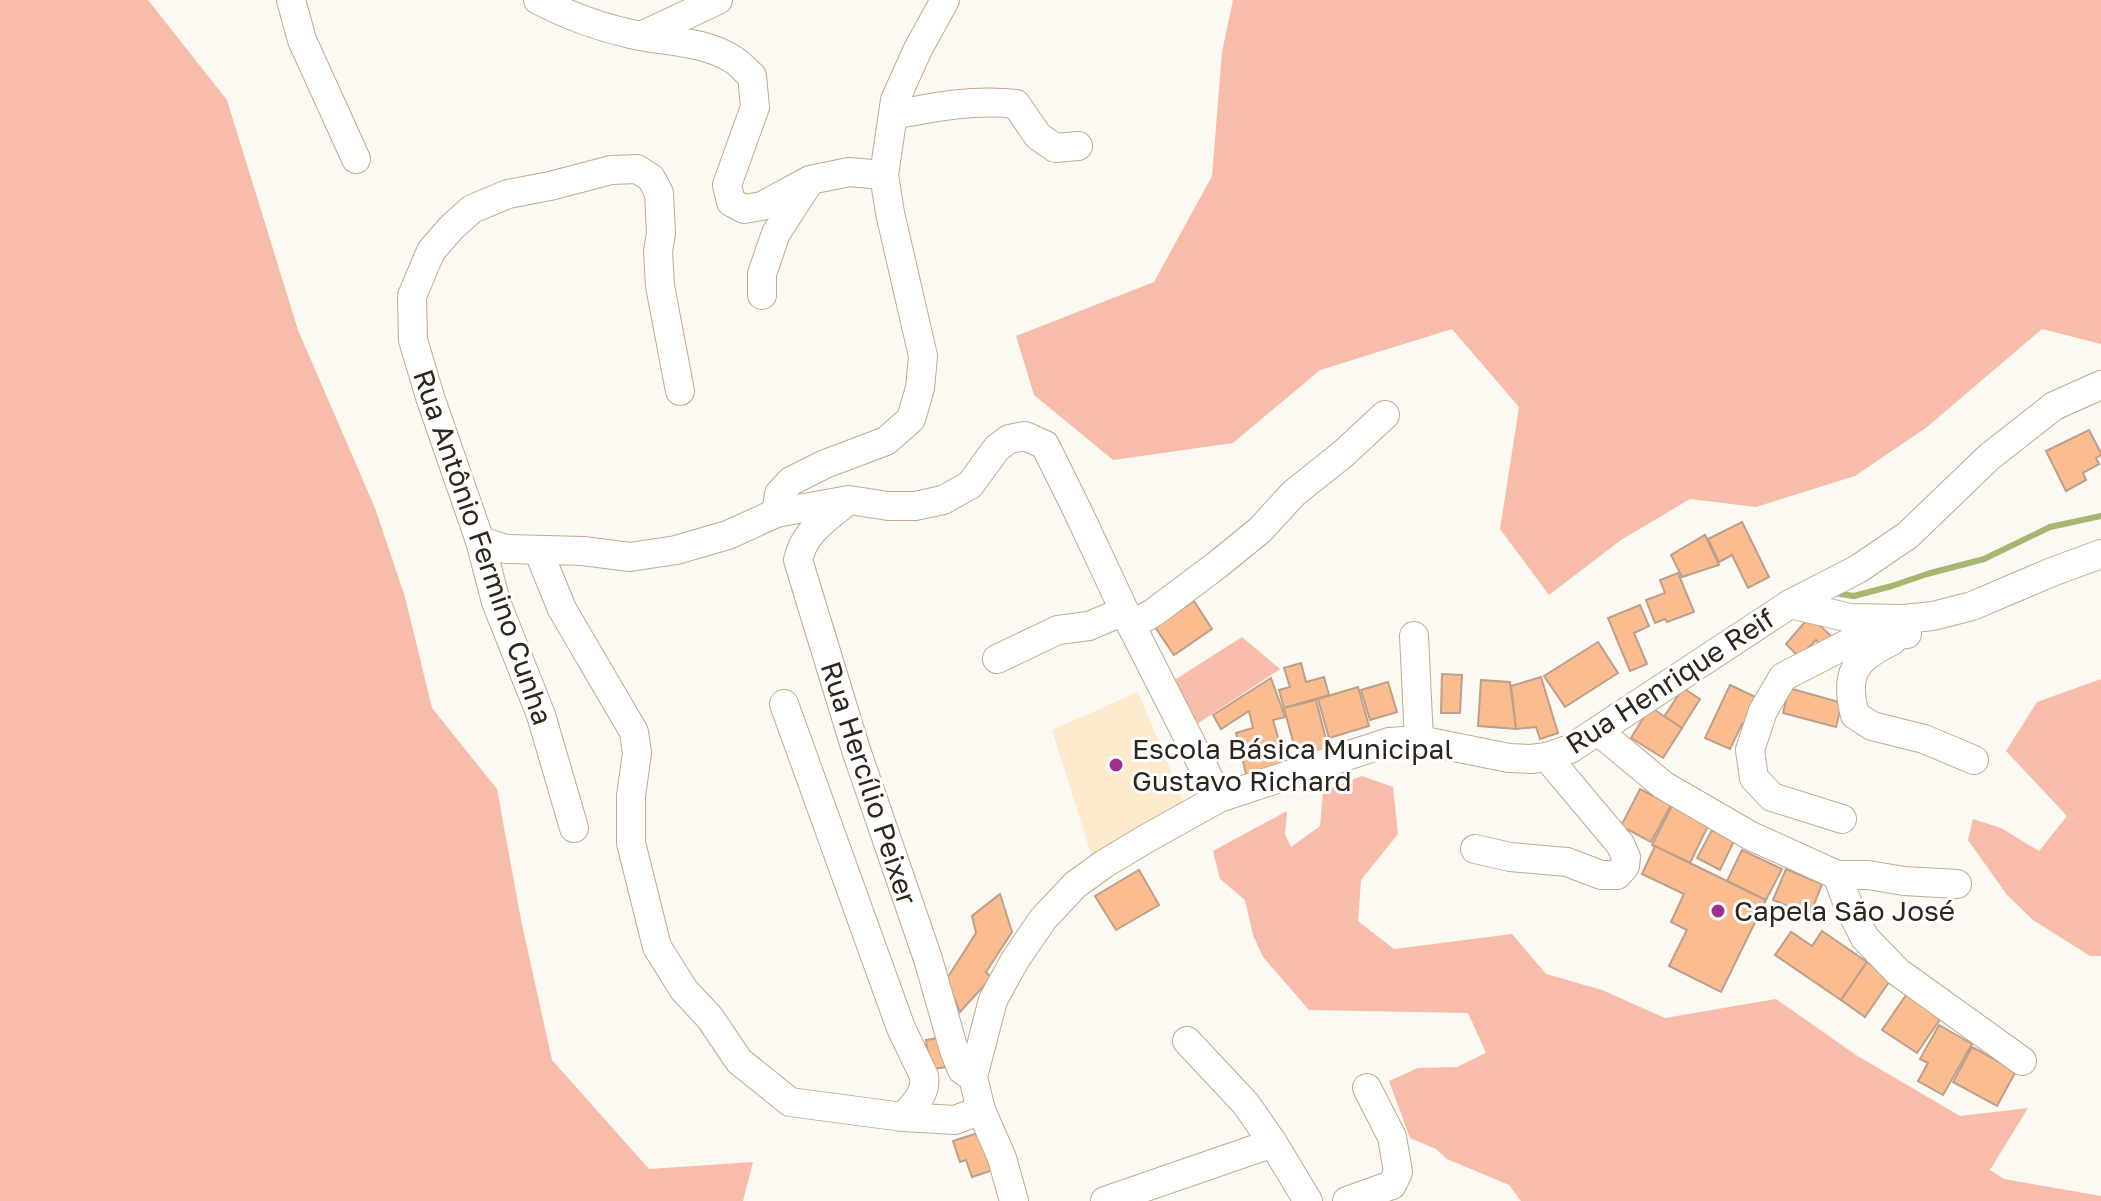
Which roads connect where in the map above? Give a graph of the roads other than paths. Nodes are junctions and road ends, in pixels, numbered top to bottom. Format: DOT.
graph roads {
  1 [pos="291,0"];
  2 [pos="306,0"];
  3 [pos="538,0"];
  4 [pos="718,0"];
  5 [pos="945,0"];
  6 [pos="641,36"];
  7 [pos="302,40"];
  8 [pos="893,115"];
  9 [pos="1078,146"];
  10 [pos="356,159"];
  11 [pos="884,175"];
  12 [pos="810,180"];
  13 [pos="762,295"];
  14 [pos="2101,385"];
  15 [pos="680,391"];
  16 [pos="1385,415"];
  17 [pos="849,500"];
  18 [pos="776,513"];
  19 [pos="480,541"];
  20 [pos="538,550"];
  21 [pos="2101,554"];
  22 [pos="1790,604"];
  23 [pos="1933,616"];
  24 [pos="1128,618"];
  25 [pos="1907,634"];
  26 [pos="1414,636"];
  27 [pos="997,659"];
  28 [pos="784,704"];
  29 [pos="1598,731"];
  30 [pos="1419,740"];
  31 [pos="1547,757"];
  32 [pos="1974,760"];
  33 [pos="1219,798"];
  34 [pos="1842,819"];
  35 [pos="574,828"];
  36 [pos="1475,849"];
  37 [pos="1837,875"];
  38 [pos="1957,884"];
  39 [pos="1187,1041"];
  40 [pos="2022,1061"];
  41 [pos="973,1077"];
  42 [pos="1367,1088"];
  43 [pos="981,1110"];
  44 [pos="903,1117"];
  45 [pos="1273,1143"];
  46 [pos="1014,1201"];
  47 [pos="1105,1201"];
  48 [pos="1308,1201"];
  49 [pos="1347,1201"];
  1 -- 7 [label="street"];
  2 -- 7 [label="street"];
  3 -- 6 [label="street"];
  4 -- 6 [label="street"];
  5 -- 8 [label="street"];
  6 -- 12 [label="street"];
  7 -- 10 [label="street"];
  8 -- 9 [label="street"];
  8 -- 11 [label="street"];
  11 -- 12 [label="street"];
  11 -- 18 [label="street"];
  12 -- 13 [label="street"];
  14 -- 22 [label="street, Rua Henrique Reif"];
  15 -- 19 [label="street, Rua Antônio Fermino Cunha"];
  16 -- 24 [label="street"];
  17 -- 18 [label="street"];
  17 -- 24 [label="street"];
  17 -- 41 [label="street, Rua Hercílio Peixer"];
  18 -- 20 [label="street"];
  19 -- 20 [label="street"];
  19 -- 35 [label="street, Rua Antônio Fermino Cunha"];
  20 -- 44 [label="street"];
  21 -- 23 [label="street"];
  22 -- 23 [label="street"];
  22 -- 29 [label="street, Rua Henrique Reif"];
  23 -- 25 [label="street"];
  24 -- 27 [label="street"];
  24 -- 33 [label="street"];
  25 -- 32 [label="street"];
  25 -- 34 [label="street"];
  26 -- 30 [label="street"];
  28 -- 44 [label="street"];
  29 -- 31 [label="street, Rua Henrique Reif"];
  29 -- 37 [label="street"];
  30 -- 31 [label="street, Rua Henrique Reif"];
  30 -- 33 [label="street, Rua Henrique Reif"];
  31 -- 36 [label="street"];
  33 -- 41 [label="street, Rua Henrique Reif"];
  37 -- 38 [label="street"];
  37 -- 40 [label="street"];
  39 -- 45 [label="street"];
  41 -- 43 [label="street, Rua Henrique Reif"];
  42 -- 49 [label="street"];
  43 -- 44 [label="street"];
  43 -- 46 [label="street, Rua Henrique Reif"];
  45 -- 47 [label="street"];
  45 -- 48 [label="street"];
}
